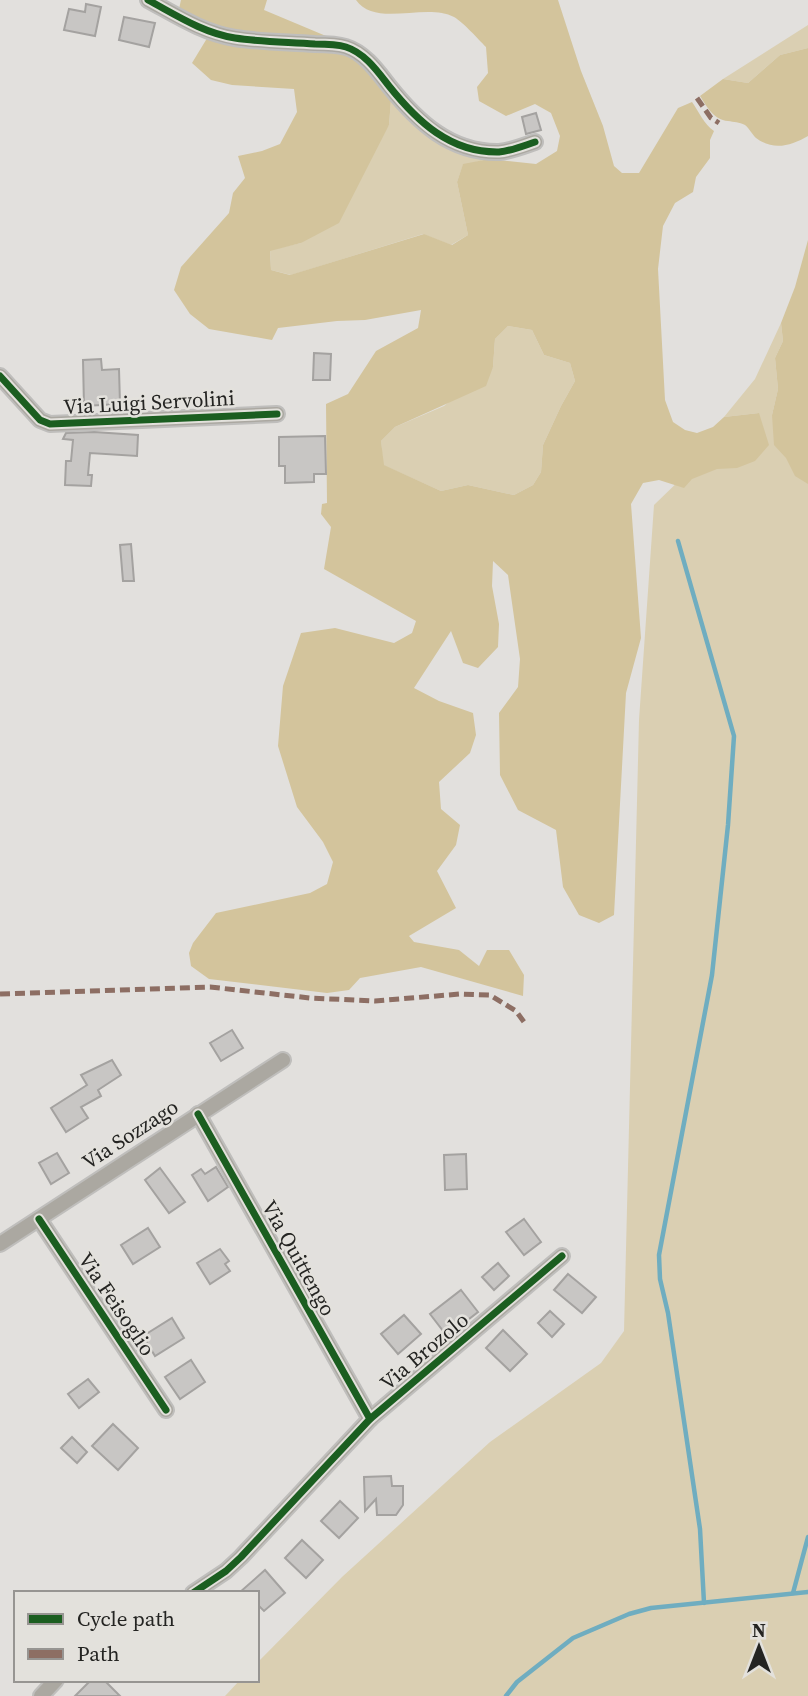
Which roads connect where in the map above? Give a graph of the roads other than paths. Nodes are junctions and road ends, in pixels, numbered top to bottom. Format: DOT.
graph roads {
  1 [pos="148,0"];
  2 [pos="535,142"];
  3 [pos="0,376"];
  4 [pos="277,414"];
  5 [pos="283,1060"];
  6 [pos="198,1114"];
  7 [pos="39,1219"];
  8 [pos="0,1244"];
  9 [pos="562,1256"];
  10 [pos="166,1409"];
  11 [pos="370,1419"];
  12 [pos="196,1591"];
  13 [pos="54,1682"];
  14 [pos="41,1696"];
  1 -- 2 [label="street"];
  3 -- 4 [label="street, Via Luigi Servolini"];
  5 -- 6 [label="street, Via Sozzago"];
  6 -- 7 [label="street, Via Sozzago"];
  6 -- 11 [label="street, Via Quittengo"];
  7 -- 8 [label="street, Via Sozzago"];
  7 -- 10 [label="street, Via Feisoglio"];
  9 -- 11 [label="street, Via Brozolo"];
  11 -- 12 [label="street, Via Brozolo"];
  13 -- 14 [label="street"];
}
